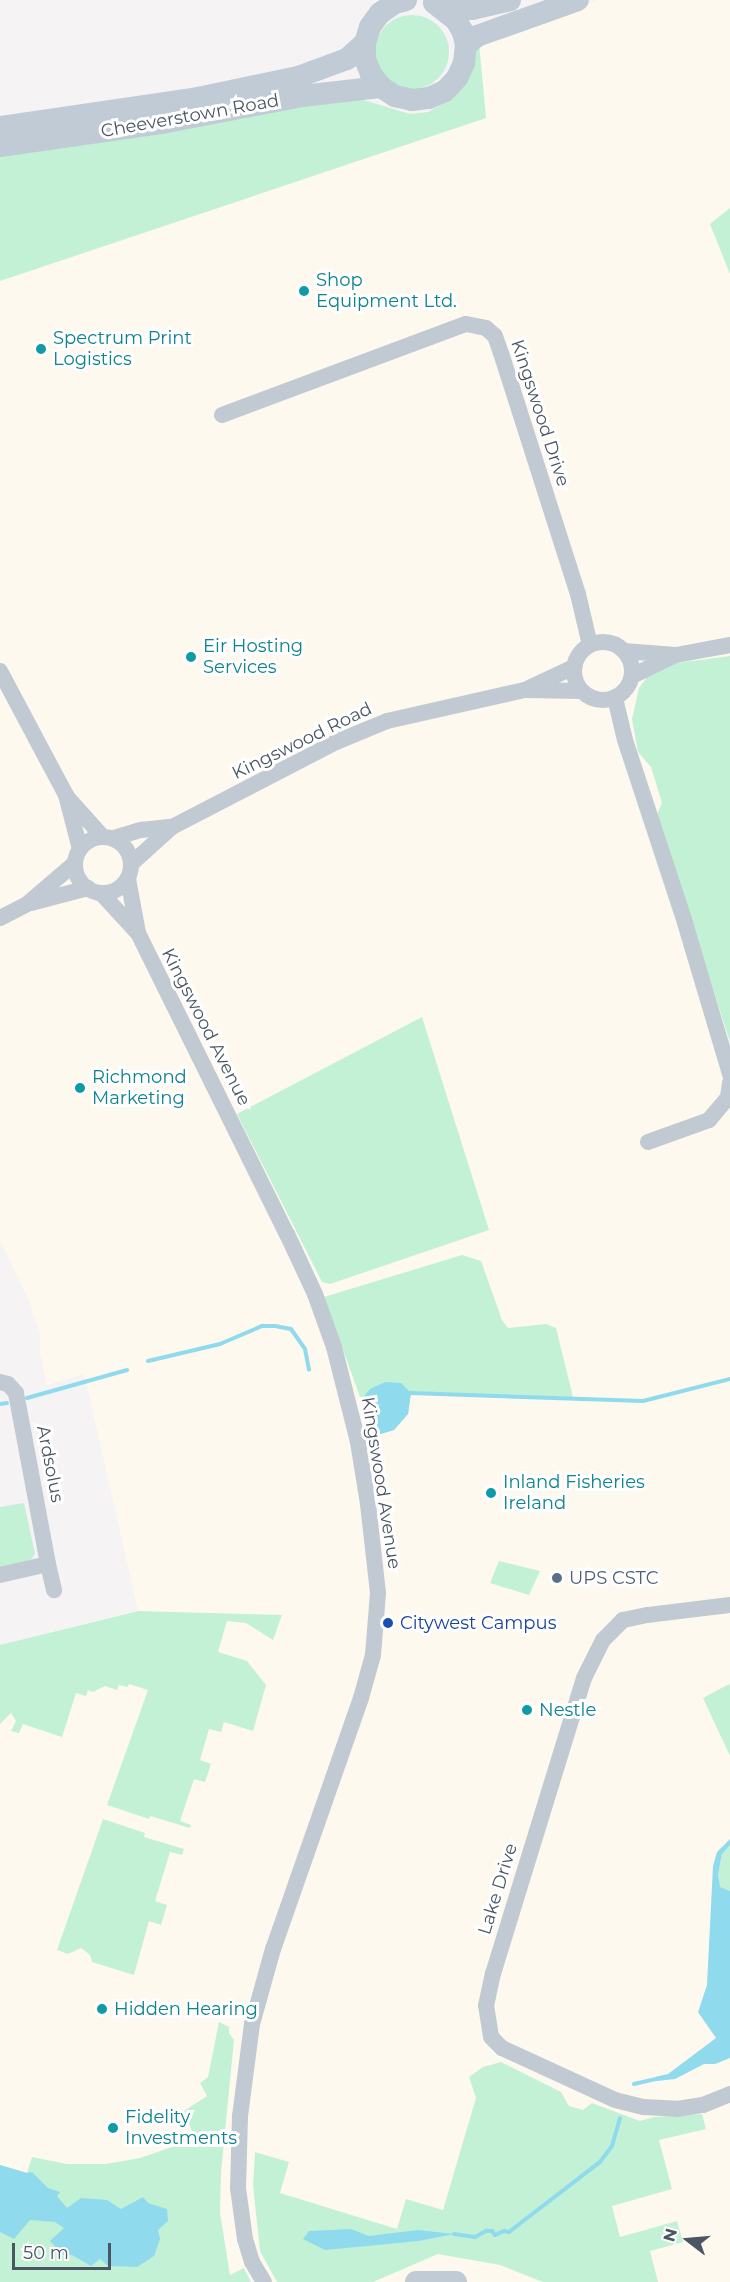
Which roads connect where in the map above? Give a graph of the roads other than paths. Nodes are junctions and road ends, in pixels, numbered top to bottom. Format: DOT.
graph roads {
  1 [pos="406,0"];
  2 [pos="510,0"];
  3 [pos="578,0"];
  4 [pos="429,1"];
  5 [pos="365,43"];
  6 [pos="466,45"];
  7 [pos="381,87"];
  8 [pos="0,127"];
  9 [pos="0,146"];
  10 [pos="222,415"];
  11 [pos="590,645"];
  12 [pos="730,645"];
  13 [pos="624,651"];
  14 [pos="676,655"];
  15 [pos="574,667"];
  16 [pos="0,672"];
  17 [pos="632,676"];
  18 [pos="525,690"];
  19 [pos="581,690"];
  20 [pos="615,698"];
  21 [pos="66,795"];
  22 [pos="172,827"];
  23 [pos="108,837"];
  24 [pos="78,856"];
  25 [pos="130,871"];
  26 [pos="95,890"];
  27 [pos="27,904"];
  28 [pos="0,918"];
  29 [pos="138,933"];
  30 [pos="730,1074"];
  31 [pos="730,1083"];
  32 [pos="648,1142"];
  33 [pos="0,1382"];
  34 [pos="48,1564"];
  35 [pos="0,1575"];
  36 [pos="54,1590"];
  37 [pos="730,1605"];
  38 [pos="730,2094"];
  39 [pos="262,2280"];
  40 [pos="416,2282"];
  41 [pos="456,2282"];
  1 -- 5 [label="main road, Cheeverstown Road"];
  2 -- 4 [label="main road"];
  3 -- 6 [label="main road"];
  4 -- 6 [label="main road"];
  5 -- 7 [label="main road"];
  5 -- 8 [label="main road, Cheeverstown Road"];
  6 -- 7 [label="main road"];
  7 -- 9 [label="main road, Cheeverstown Road"];
  10 -- 11 [label="street, Kingswood Drive"];
  11 -- 13 [label="street"];
  11 -- 15 [label="street"];
  12 -- 14 [label="street"];
  13 -- 14 [label="street"];
  13 -- 17 [label="street"];
  14 -- 17 [label="street"];
  15 -- 18 [label="street, Kingswood Road"];
  15 -- 19 [label="street"];
  16 -- 21 [label="street"];
  17 -- 20 [label="street"];
  18 -- 19 [label="street, Kingswood Road"];
  18 -- 22 [label="street, Kingswood Road"];
  19 -- 20 [label="street"];
  20 -- 30 [label="street"];
  21 -- 23 [label="street"];
  21 -- 24 [label="street"];
  22 -- 23 [label="street, Kingswood Road"];
  22 -- 25 [label="street, Kingswood Road"];
  23 -- 24 [label="street"];
  23 -- 25 [label="street"];
  24 -- 26 [label="street"];
  24 -- 27 [label="street"];
  25 -- 26 [label="street"];
  25 -- 29 [label="street, Kingswood Avenue"];
  26 -- 27 [label="street"];
  26 -- 29 [label="street, Kingswood Avenue"];
  27 -- 28 [label="street"];
  29 -- 39 [label="street, Kingswood Avenue"];
  31 -- 32 [label="street"];
  33 -- 34 [label="street, Ardsolus"];
  34 -- 35 [label="street"];
  34 -- 36 [label="street, Ardsolus"];
  37 -- 38 [label="street, Lake Drive"];
  40 -- 41 [label="main road"];
}
